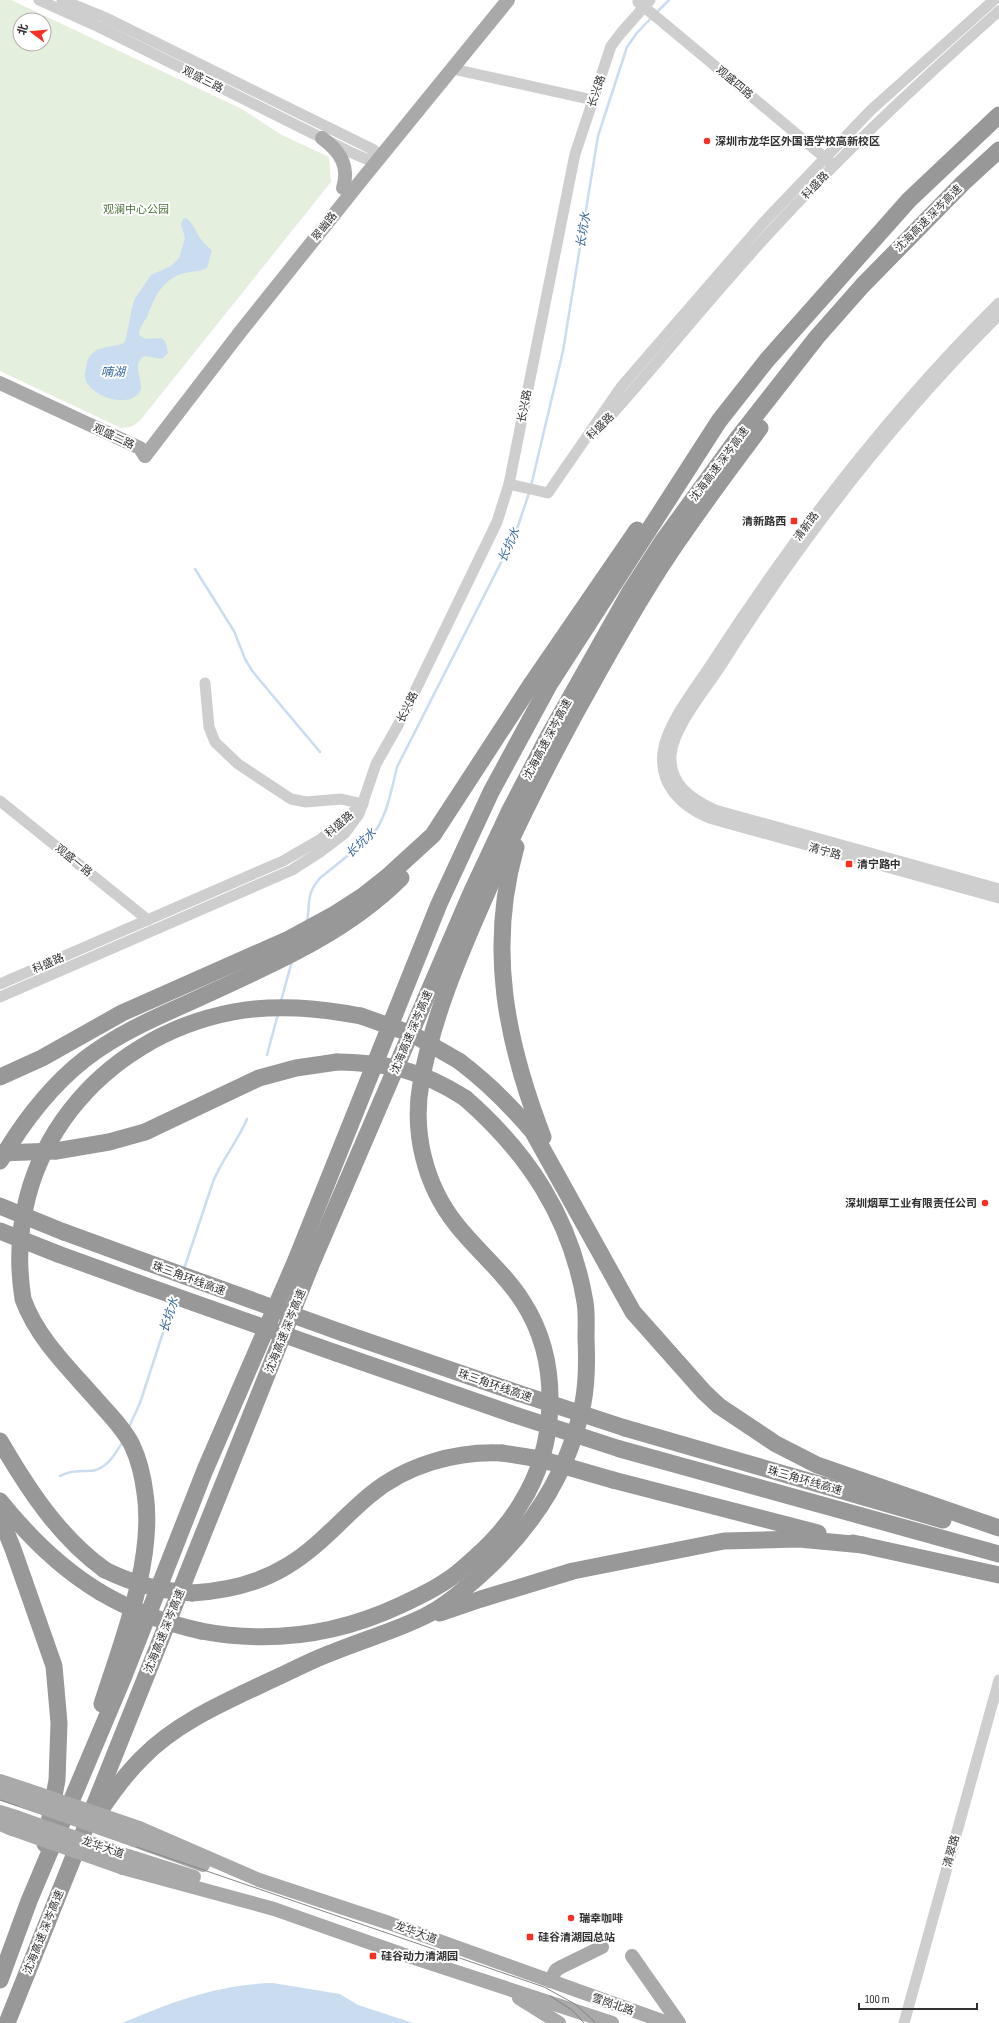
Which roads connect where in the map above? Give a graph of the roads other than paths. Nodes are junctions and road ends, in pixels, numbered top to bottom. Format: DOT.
graph roads {
  1 [pos="39,0"];
  2 [pos="62,0"];
  3 [pos="496,0"];
  4 [pos="508,0"];
  5 [pos="650,0"];
  6 [pos="994,0"];
  7 [pos="637,1"];
  8 [pos="82,4"];
  9 [pos="999,11"];
  10 [pos="452,69"];
  11 [pos="593,100"];
  12 [pos="999,116"];
  13 [pos="322,138"];
  14 [pos="999,150"];
  15 [pos="373,156"];
  16 [pos="825,157"];
  17 [pos="834,165"];
  18 [pos="343,188"];
  19 [pos="919,226"];
  20 [pos="999,303"];
  21 [pos="999,315"];
  22 [pos="0,383"];
  23 [pos="0,393"];
  24 [pos="719,422"];
  25 [pos="584,441"];
  26 [pos="140,453"];
  27 [pos="509,484"];
  28 [pos="205,683"];
  29 [pos="671,779"];
  30 [pos="538,782"];
  31 [pos="0,801"];
  32 [pos="363,804"];
  33 [pos="434,835"];
  34 [pos="999,889"];
  35 [pos="999,898"];
  36 [pos="148,920"];
  37 [pos="0,984"];
  38 [pos="0,997"];
  39 [pos="0,1076"];
  40 [pos="0,1153"];
  41 [pos="0,1161"];
  42 [pos="560,1180"];
  43 [pos="0,1206"];
  44 [pos="0,1231"];
  45 [pos="0,1441"];
  46 [pos="0,1501"];
  47 [pos="0,1517"];
  48 [pos="999,1528"];
  49 [pos="999,1536"];
  50 [pos="863,1545"];
  51 [pos="999,1554"];
  52 [pos="999,1575"];
  53 [pos="389,1632"];
  54 [pos="999,1680"];
  55 [pos="0,1781"];
  56 [pos="77,1787"];
  57 [pos="0,1793"];
  58 [pos="25,1795"];
  59 [pos="0,1812"];
  60 [pos="9,1824"];
  61 [pos="68,1870"];
  62 [pos="28,1901"];
  63 [pos="602,1947"];
  64 [pos="632,1956"];
  65 [pos="2,1975"];
  66 [pos="481,1980"];
  67 [pos="550,1981"];
  68 [pos="581,1993"];
  69 [pos="638,2018"];
  70 [pos="608,2022"];
  71 [pos="7,2023"];
  72 [pos="559,2023"];
  73 [pos="668,2023"];
  74 [pos="679,2023"];
  75 [pos="904,2023"];
  1 -- 13 [label="street, 观盛三路"];
  2 -- 8 [label="street, 观盛三路"];
  3 -- 15 [label="main road, 翠幽路"];
  4 -- 10 [label="main road, 翠幽路"];
  5 -- 11 [label="street, 长兴路"];
  6 -- 16 [label="street, 科盛路"];
  7 -- 16 [label="street, 观盛四路, bridge"];
  8 -- 15 [label="street, 观盛三路"];
  9 -- 17 [label="street, 科盛路"];
  10 -- 11 [label="street"];
  10 -- 15 [label="main road, 翠幽路"];
  11 -- 27 [label="street, 长兴路"];
  12 -- 24 [label="highway, 沈海高速 深岑高速"];
  13 -- 15 [label="street, 观盛三路"];
  13 -- 18 [label="main road"];
  14 -- 19 [label="highway, 沈海高速 深岑高速"];
  15 -- 18 [label="main road, 翠幽路"];
  15 -- 26 [label="main road, 翠幽路"];
  16 -- 17 [label="street, 观盛四路"];
  16 -- 25 [label="street, 科盛路"];
  17 -- 25 [label="street, 科盛路"];
  18 -- 26 [label="main road, 翠幽路"];
  19 -- 30 [label="highway"];
  19 -- 61 [label="highway, 沈海高速 深岑高速"];
  20 -- 29 [label="street, 清新路"];
  21 -- 29 [label="street, 清新路"];
  22 -- 26 [label="main road, 观盛二路"];
  23 -- 26 [label="main road, 观盛二路"];
  24 -- 33 [label="highway"];
  24 -- 56 [label="highway, 沈海高速 深岑高速"];
  25 -- 27 [label="street"];
  27 -- 32 [label="street, 长兴路"];
  28 -- 32 [label="street"];
  29 -- 34 [label="street, 清宁路"];
  29 -- 35 [label="street, 清宁路"];
  30 -- 42 [label="highway"];
  30 -- 46 [label="highway, bridge"];
  31 -- 36 [label="street, 观盛一路"];
  32 -- 36 [label="street, 科盛路"];
  32 -- 38 [label="street, 科盛路"];
  33 -- 39 [label="highway"];
  33 -- 41 [label="highway"];
  36 -- 37 [label="street, 科盛路"];
  40 -- 53 [label="highway, bridge"];
  42 -- 48 [label="highway"];
  42 -- 56 [label="highway, bridge"];
  43 -- 49 [label="highway, 珠三角环线高速, bridge"];
  44 -- 51 [label="highway, 珠三角环线高速, bridge"];
  45 -- 50 [label="highway, bridge"];
  47 -- 62 [label="highway"];
  50 -- 52 [label="highway"];
  50 -- 53 [label="highway"];
  53 -- 61 [label="highway"];
  54 -- 75 [label="street, 清翠路"];
  55 -- 58 [label="main road, 龙华大道"];
  56 -- 62 [label="highway, 沈海高速 深岑高速"];
  57 -- 58 [label="main road, 龙华大道"];
  58 -- 67 [label="main road, 龙华大道, bridge"];
  59 -- 60 [label="main road, 龙华大道"];
  60 -- 66 [label="main road, 龙华大道, bridge"];
  61 -- 71 [label="highway, 沈海高速 深岑高速"];
  62 -- 65 [label="highway, 沈海高速 深岑高速"];
  63 -- 67 [label="main road"];
  64 -- 74 [label="main road"];
  66 -- 70 [label="main road, 龙华大道"];
  66 -- 72 [label="main road, 龙华大道"];
  67 -- 68 [label="main road, 龙华大道"];
  68 -- 69 [label="main road, 雪岗北路"];
  68 -- 70 [label="main road, 龙华大道"];
  69 -- 73 [label="main road, 雪岗北路"];
}
